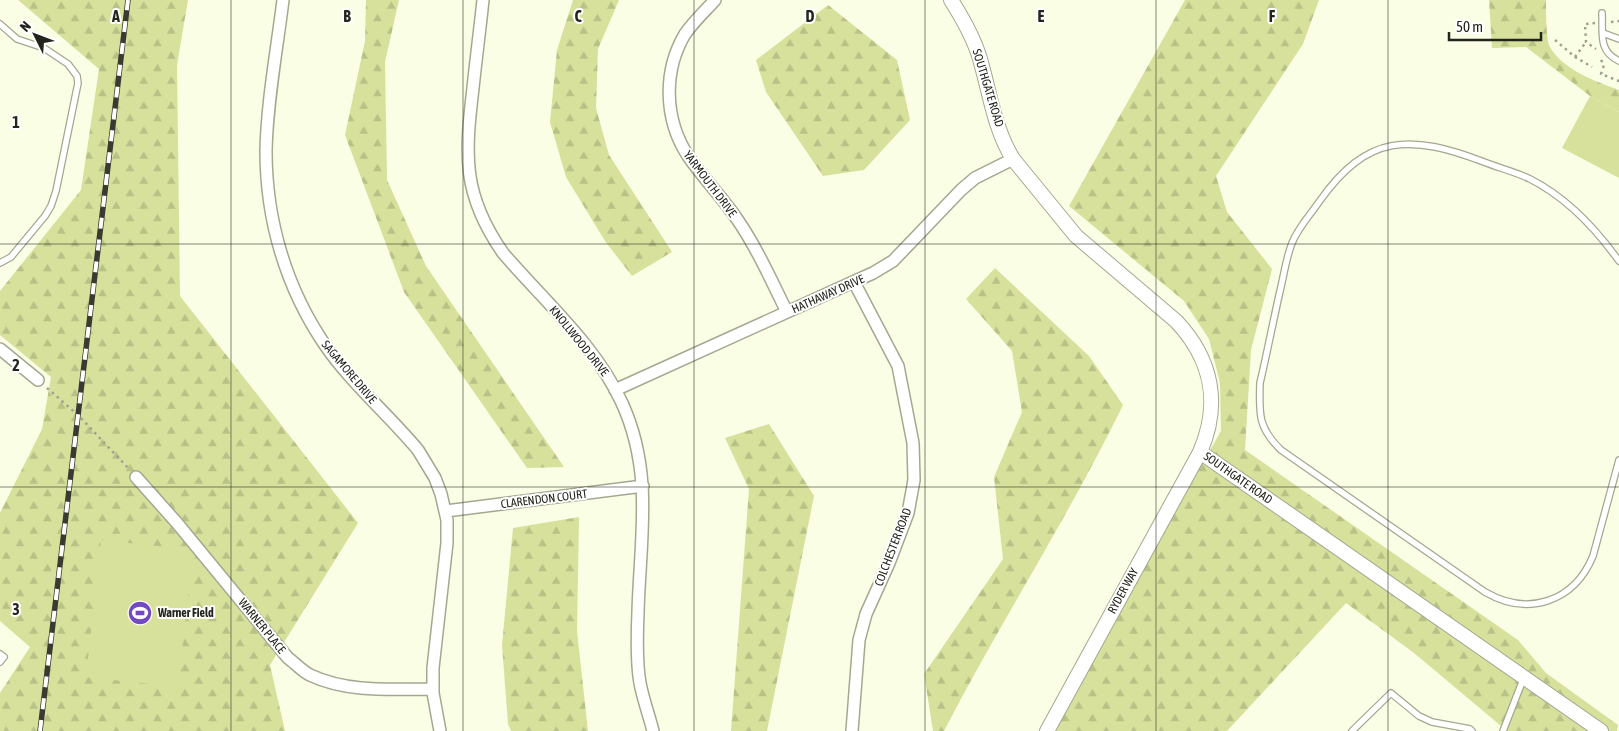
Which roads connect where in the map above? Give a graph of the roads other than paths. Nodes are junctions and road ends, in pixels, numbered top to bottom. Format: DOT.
graph roads {
  1 [pos="283,0"];
  2 [pos="483,0"];
  3 [pos="715,0"];
  4 [pos="951,0"];
  5 [pos="1602,13"];
  6 [pos="0,24"];
  7 [pos="1603,33"];
  8 [pos="1619,39"];
  9 [pos="1619,61"];
  10 [pos="1013,159"];
  11 [pos="1619,261"];
  12 [pos="0,263"];
  13 [pos="854,282"];
  14 [pos="786,312"];
  15 [pos="0,349"];
  16 [pos="38,380"];
  17 [pos="616,390"];
  18 [pos="1200,452"];
  19 [pos="1619,460"];
  20 [pos="136,477"];
  21 [pos="643,486"];
  22 [pos="446,512"];
  23 [pos="0,654"];
  24 [pos="0,662"];
  25 [pos="1524,677"];
  26 [pos="433,689"];
  27 [pos="440,731"];
  28 [pos="652,731"];
  29 [pos="852,731"];
  30 [pos="1047,731"];
  31 [pos="1352,731"];
  32 [pos="1472,731"];
  33 [pos="1503,731"];
  34 [pos="1601,731"];
  1 -- 22 [label="street, SAGAMORE DRIVE"];
  2 -- 17 [label="street, KNOLLWOOD DRIVE"];
  3 -- 14 [label="street, YARMOUTH DRIVE"];
  4 -- 10 [label="street, SOUTHGATE ROAD"];
  5 -- 7 [label="lane"];
  6 -- 12 [label="lane"];
  7 -- 8 [label="lane"];
  7 -- 9 [label="lane"];
  10 -- 13 [label="street, HATHAWAY DRIVE"];
  10 -- 18 [label="street, SOUTHGATE ROAD"];
  11 -- 19 [label="lane"];
  13 -- 14 [label="street, HATHAWAY DRIVE"];
  13 -- 29 [label="street, COLCHESTER ROAD"];
  14 -- 17 [label="street, HATHAWAY DRIVE"];
  15 -- 16 [label="street"];
  17 -- 21 [label="street, KNOLLWOOD DRIVE"];
  18 -- 25 [label="street, SOUTHGATE ROAD"];
  18 -- 30 [label="street, RYDER WAY"];
  20 -- 26 [label="street, WARNER PLACE"];
  21 -- 22 [label="street, CLARENDON COURT"];
  21 -- 28 [label="street, KNOLLWOOD DRIVE"];
  22 -- 26 [label="street, SAGAMORE DRIVE"];
  23 -- 24 [label="lane"];
  25 -- 33 [label="lane"];
  25 -- 34 [label="street, SOUTHGATE ROAD"];
  26 -- 27 [label="street, SAGAMORE DRIVE"];
  31 -- 32 [label="lane"];
}
